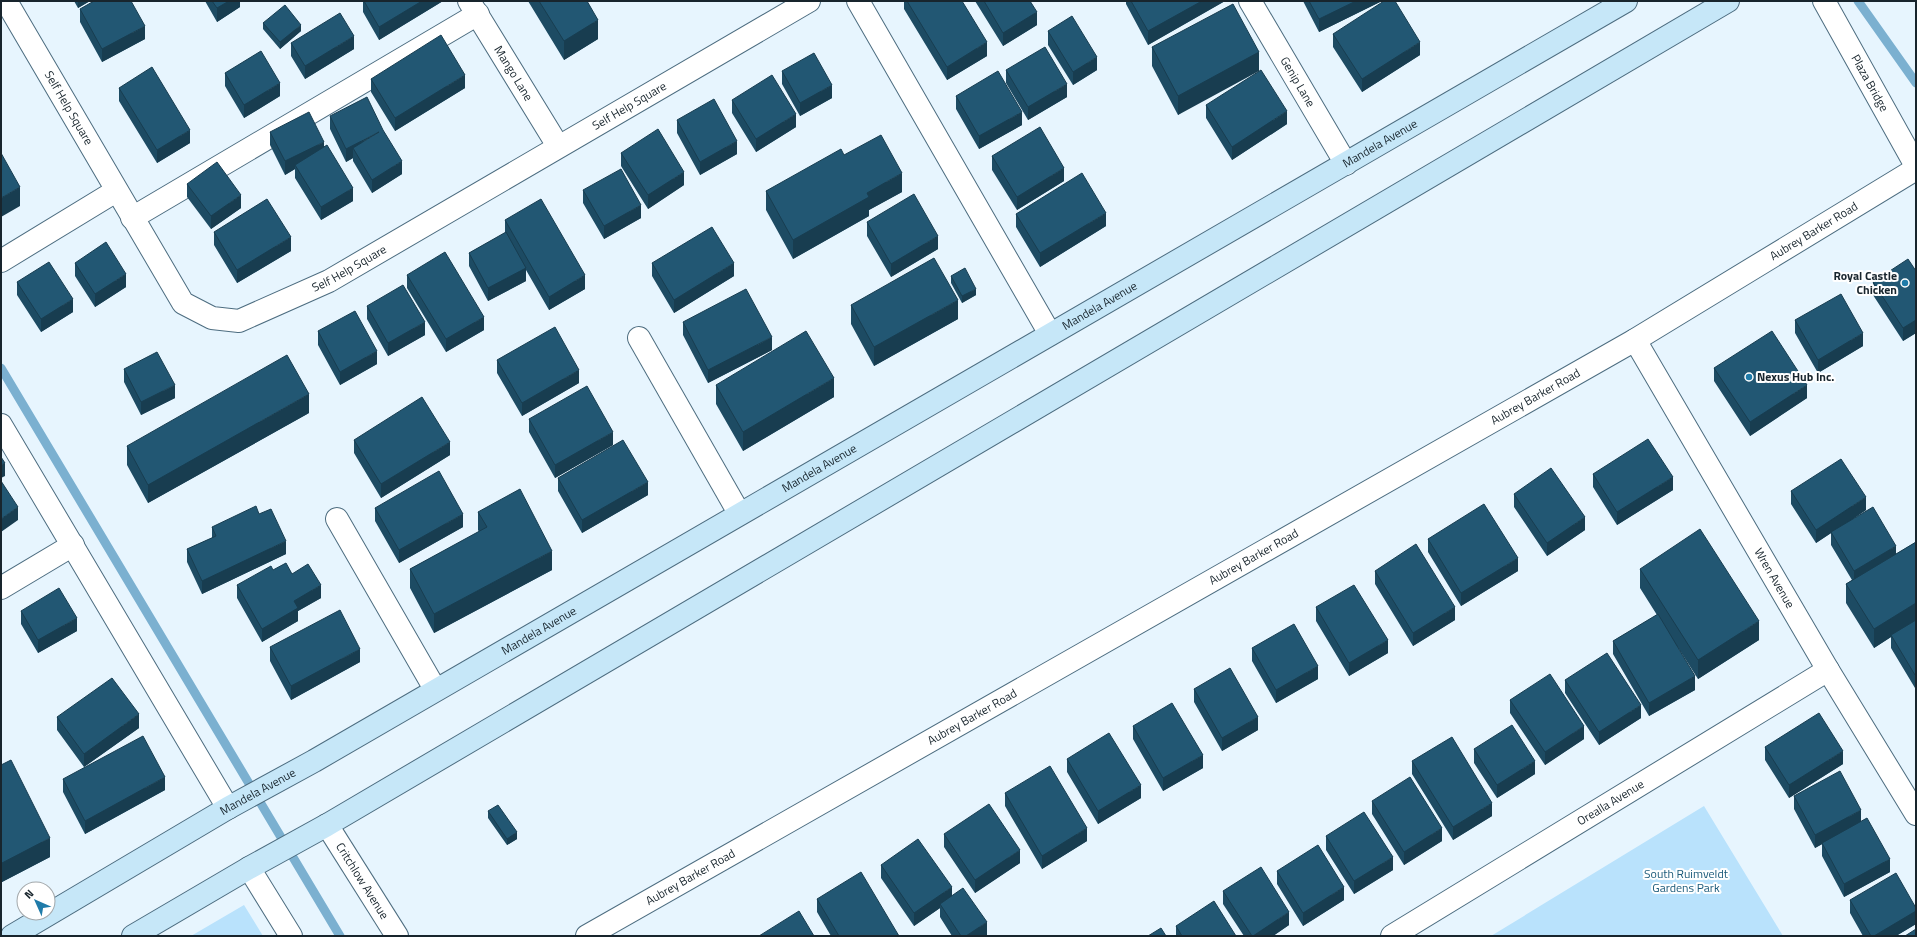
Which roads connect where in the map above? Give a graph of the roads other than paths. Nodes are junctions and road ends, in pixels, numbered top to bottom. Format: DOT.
graph roads {
  1 [pos="6,1"];
  2 [pos="809,1"];
  3 [pos="858,1"];
  4 [pos="1250,1"];
  5 [pos="1626,1"];
  6 [pos="1728,1"];
  7 [pos="1824,1"];
  8 [pos="474,8"];
  9 [pos="558,146"];
  10 [pos="1346,164"];
  11 [pos="1916,167"];
  12 [pos="116,192"];
  13 [pos="132,218"];
  14 [pos="1,261"];
  15 [pos="1050,334"];
  16 [pos="640,338"];
  17 [pos="1635,340"];
  18 [pos="1,425"];
  19 [pos="739,514"];
  20 [pos="337,519"];
  21 [pos="73,545"];
  22 [pos="1,588"];
  23 [pos="1828,670"];
  24 [pos="435,689"];
  25 [pos="228,808"];
  26 [pos="1916,814"];
  27 [pos="327,825"];
  28 [pos="249,868"];
  29 [pos="12,936"];
  30 [pos="133,936"];
  31 [pos="291,936"];
  32 [pos="397,936"];
  33 [pos="587,936"];
  34 [pos="1392,936"];
  1 -- 12 [label="street, Self Help Square"];
  2 -- 9 [label="street, Self Help Square"];
  3 -- 15 [label="street"];
  4 -- 10 [label="street, Genip Lane"];
  5 -- 10 [label="main road, Mandela Avenue"];
  6 -- 27 [label="main road"];
  7 -- 11 [label="street, Plaza Bridge"];
  8 -- 9 [label="street, Mango Lane"];
  8 -- 13 [label="street"];
  9 -- 13 [label="street, Self Help Square"];
  10 -- 15 [label="main road, Mandela Avenue"];
  11 -- 17 [label="street, Aubrey Barker Road"];
  12 -- 13 [label="street, Self Help Square"];
  12 -- 14 [label="street"];
  15 -- 19 [label="main road, Mandela Avenue"];
  16 -- 19 [label="street"];
  17 -- 23 [label="street, Wren Avenue"];
  17 -- 33 [label="street, Aubrey Barker Road"];
  18 -- 21 [label="street"];
  19 -- 24 [label="main road, Mandela Avenue"];
  20 -- 24 [label="street"];
  21 -- 22 [label="street"];
  21 -- 25 [label="street"];
  23 -- 26 [label="street, Wren Avenue"];
  23 -- 34 [label="street, Orealla Avenue"];
  24 -- 25 [label="main road, Mandela Avenue"];
  25 -- 29 [label="main road, Mandela Avenue"];
  27 -- 28 [label="main road"];
  27 -- 32 [label="street, Critchlow Avenue"];
  28 -- 30 [label="main road"];
  28 -- 31 [label="street"];
}
